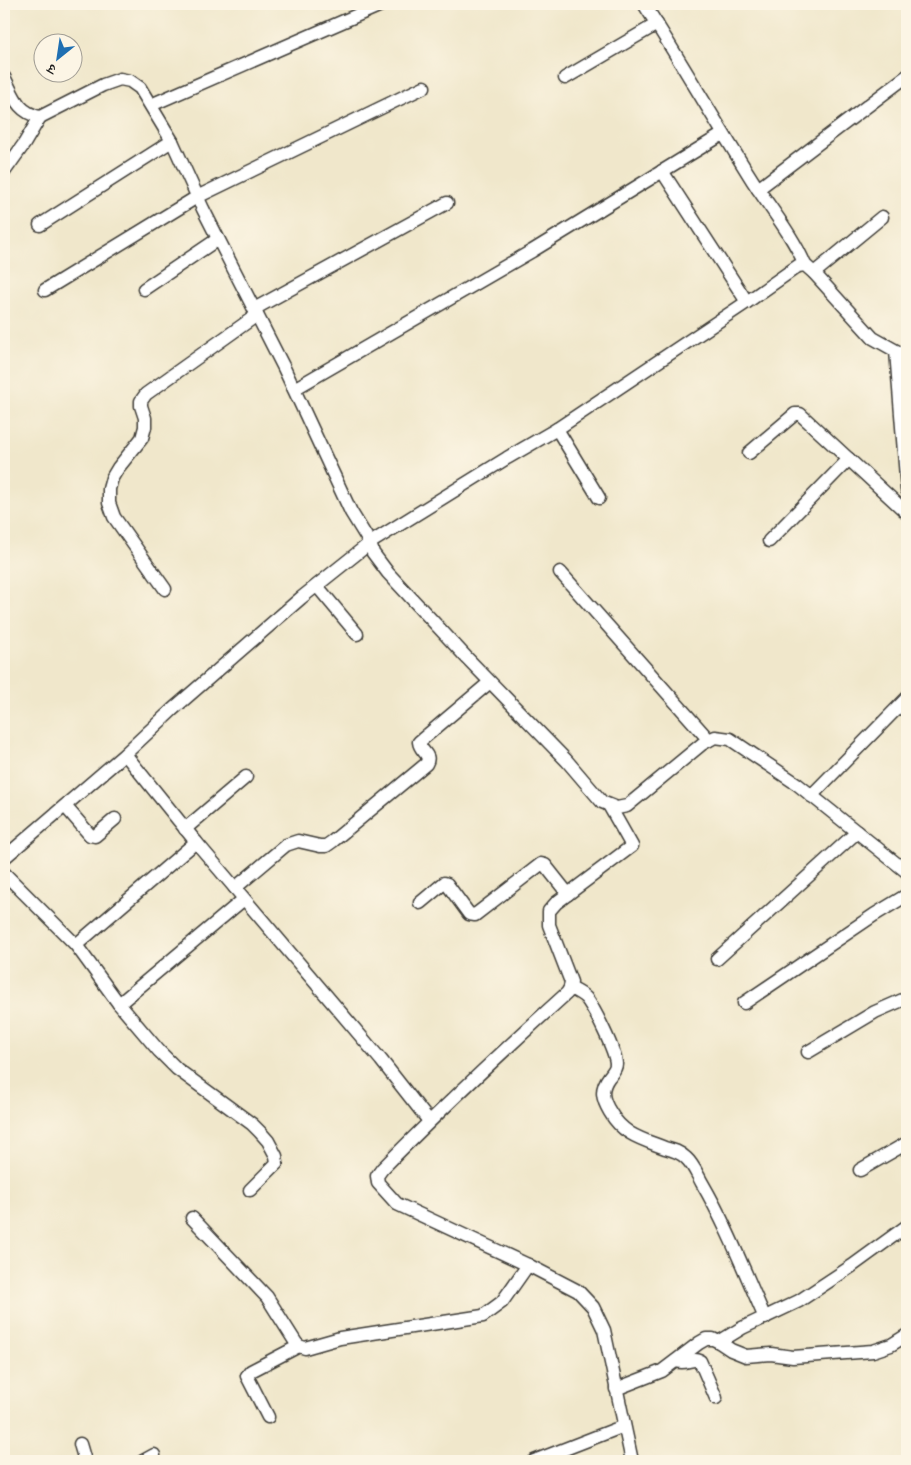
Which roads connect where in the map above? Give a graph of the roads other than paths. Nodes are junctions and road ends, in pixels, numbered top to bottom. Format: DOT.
graph roads {
  1 [pos="383,4"];
  2 [pos="644,4"];
  3 [pos="657,24"];
  4 [pos="907,76"];
  5 [pos="4,77"];
  6 [pos="565,78"];
  7 [pos="424,87"];
  8 [pos="151,105"];
  9 [pos="40,117"];
  10 [pos="723,134"];
  11 [pos="172,142"];
  12 [pos="662,170"];
  13 [pos="4,172"];
  14 [pos="758,189"];
  15 [pos="197,197"];
  16 [pos="447,203"];
  17 [pos="882,217"];
  18 [pos="40,225"];
  19 [pos="218,239"];
  20 [pos="809,269"];
  21 [pos="144,289"];
  22 [pos="45,290"];
  23 [pos="747,302"];
  24 [pos="255,312"];
  25 [pos="902,354"];
  26 [pos="294,389"];
  27 [pos="557,429"];
  28 [pos="749,453"];
  29 [pos="849,459"];
  30 [pos="907,490"];
  31 [pos="599,498"];
  32 [pos="907,513"];
  33 [pos="769,541"];
  34 [pos="370,544"];
  35 [pos="560,572"];
  36 [pos="316,586"];
  37 [pos="165,588"];
  38 [pos="357,634"];
  39 [pos="490,682"];
  40 [pos="907,698"];
  41 [pos="709,740"];
  42 [pos="125,754"];
  43 [pos="246,777"];
  44 [pos="811,796"];
  45 [pos="65,806"];
  46 [pos="610,806"];
  47 [pos="115,819"];
  48 [pos="185,829"];
  49 [pos="857,832"];
  50 [pos="196,842"];
  51 [pos="4,858"];
  52 [pos="907,872"];
  53 [pos="4,873"];
  54 [pos="235,888"];
  55 [pos="568,894"];
  56 [pos="907,895"];
  57 [pos="244,899"];
  58 [pos="420,903"];
  59 [pos="76,944"];
  60 [pos="717,958"];
  61 [pos="570,988"];
  62 [pos="907,998"];
  63 [pos="744,1003"];
  64 [pos="119,1004"];
  65 [pos="808,1052"];
  66 [pos="429,1121"];
  67 [pos="907,1143"];
  68 [pos="860,1170"];
  69 [pos="250,1190"];
  70 [pos="192,1218"];
  71 [pos="907,1226"];
  72 [pos="528,1265"];
  73 [pos="765,1318"];
  74 [pos="907,1336"];
  75 [pos="719,1342"];
  76 [pos="299,1346"];
  77 [pos="676,1361"];
  78 [pos="616,1388"];
  79 [pos="716,1398"];
  80 [pos="268,1417"];
  81 [pos="624,1426"];
  82 [pos="80,1444"];
  83 [pos="84,1461"];
  84 [pos="534,1461"];
  85 [pos="632,1461"];
  1 -- 8 [label="street"];
  2 -- 3 [label="street"];
  3 -- 6 [label="street"];
  3 -- 10 [label="street"];
  4 -- 14 [label="street"];
  5 -- 9 [label="street"];
  7 -- 15 [label="street"];
  8 -- 9 [label="street"];
  8 -- 11 [label="street"];
  9 -- 13 [label="street"];
  10 -- 12 [label="street"];
  10 -- 14 [label="street"];
  11 -- 15 [label="street"];
  11 -- 18 [label="street"];
  12 -- 23 [label="street"];
  12 -- 26 [label="street"];
  14 -- 20 [label="street"];
  15 -- 19 [label="street"];
  15 -- 22 [label="street"];
  16 -- 24 [label="street"];
  17 -- 20 [label="street"];
  19 -- 21 [label="street"];
  19 -- 24 [label="street"];
  20 -- 23 [label="street"];
  20 -- 25 [label="street"];
  23 -- 27 [label="street"];
  24 -- 26 [label="street"];
  24 -- 37 [label="street"];
  25 -- 30 [label="street"];
  26 -- 34 [label="street"];
  27 -- 31 [label="street"];
  27 -- 34 [label="street"];
  28 -- 29 [label="street"];
  29 -- 32 [label="street"];
  29 -- 33 [label="street"];
  34 -- 36 [label="street"];
  34 -- 39 [label="street"];
  35 -- 41 [label="street"];
  36 -- 38 [label="street"];
  36 -- 42 [label="street"];
  39 -- 46 [label="street"];
  39 -- 54 [label="street"];
  40 -- 44 [label="street"];
  41 -- 44 [label="street"];
  41 -- 46 [label="street"];
  42 -- 45 [label="street"];
  42 -- 48 [label="street"];
  43 -- 48 [label="street"];
  44 -- 49 [label="street"];
  45 -- 47 [label="street"];
  45 -- 51 [label="street"];
  46 -- 55 [label="street"];
  48 -- 50 [label="street"];
  49 -- 52 [label="street"];
  49 -- 60 [label="street"];
  50 -- 54 [label="street"];
  50 -- 59 [label="street"];
  53 -- 59 [label="street"];
  54 -- 57 [label="street"];
  55 -- 58 [label="street"];
  55 -- 61 [label="street"];
  56 -- 63 [label="street"];
  57 -- 64 [label="street"];
  57 -- 66 [label="street"];
  59 -- 64 [label="street"];
  61 -- 66 [label="street"];
  61 -- 73 [label="street"];
  62 -- 65 [label="street"];
  64 -- 69 [label="street"];
  66 -- 72 [label="street"];
  67 -- 68 [label="street"];
  70 -- 76 [label="street"];
  71 -- 73 [label="street"];
  72 -- 76 [label="street"];
  72 -- 78 [label="street"];
  73 -- 75 [label="street"];
  74 -- 75 [label="street"];
  75 -- 77 [label="street"];
  76 -- 80 [label="street"];
  77 -- 78 [label="street"];
  77 -- 79 [label="street"];
  78 -- 81 [label="street"];
  81 -- 84 [label="street"];
  81 -- 85 [label="street"];
  82 -- 83 [label="street"];
}
